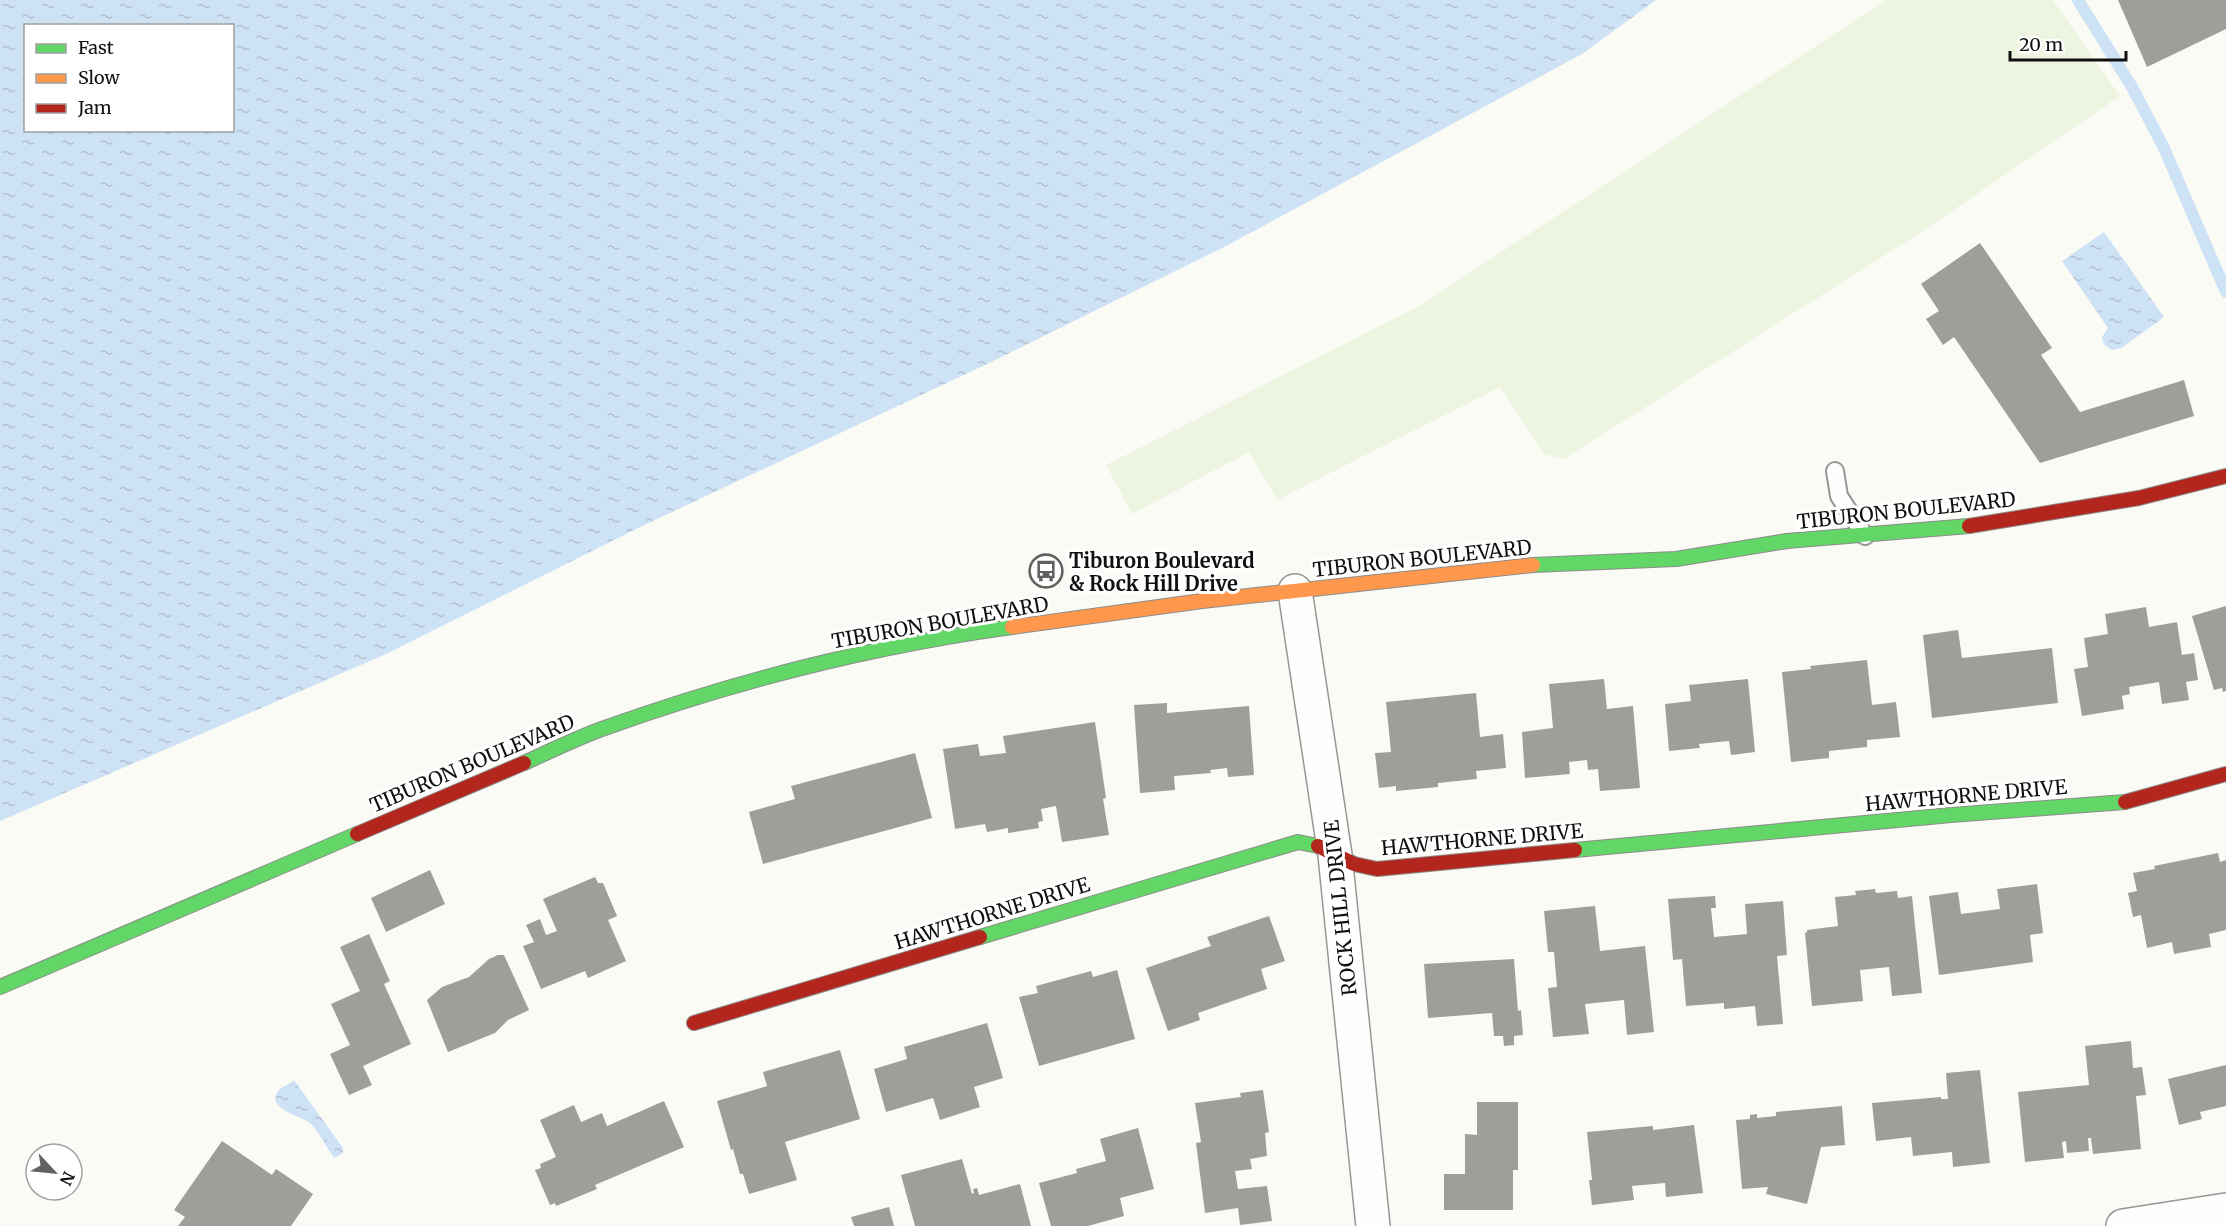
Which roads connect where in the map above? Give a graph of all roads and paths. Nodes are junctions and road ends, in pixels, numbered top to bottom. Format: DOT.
graph roads {
  1 [pos="1835,471"];
  2 [pos="2226,476"];
  3 [pos="1865,536"];
  4 [pos="1295,591"];
  5 [pos="2226,774"];
  6 [pos="1335,855"];
  7 [pos="0,987"];
  8 [pos="694,1023"];
  9 [pos="2226,1210"];
  10 [pos="1373,1226"];
  11 [pos="2123,1226"];
  1 -- 3 [label="lane"];
  2 -- 3 [label="main road, TIBURON BOULEVARD"];
  3 -- 4 [label="main road, TIBURON BOULEVARD"];
  4 -- 6 [label="street, ROCK HILL DRIVE"];
  4 -- 7 [label="main road, TIBURON BOULEVARD"];
  5 -- 6 [label="main road, HAWTHORNE DRIVE"];
  6 -- 8 [label="main road, HAWTHORNE DRIVE"];
  6 -- 10 [label="street, ROCK HILL DRIVE"];
  9 -- 11 [label="street"];
}
